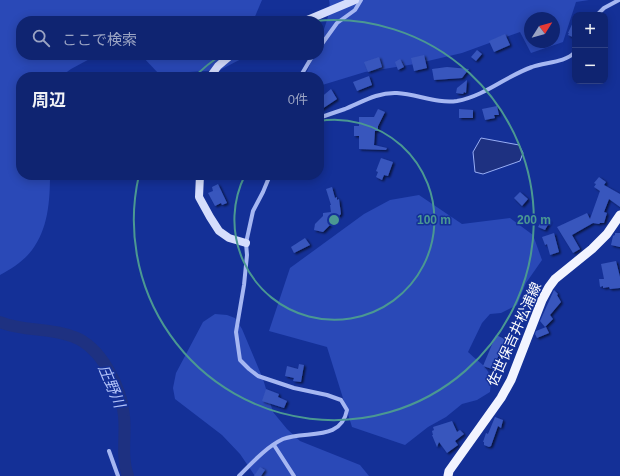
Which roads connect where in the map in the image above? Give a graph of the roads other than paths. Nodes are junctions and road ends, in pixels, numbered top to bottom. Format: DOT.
graph roads {
  1 [pos="355,0"];
  2 [pos="361,0"];
  3 [pos="619,0"];
  4 [pos="600,12"];
  5 [pos="317,16"];
  6 [pos="324,41"];
  7 [pos="572,54"];
  8 [pos="225,60"];
  9 [pos="310,60"];
  10 [pos="214,72"];
  11 [pos="303,72"];
  12 [pos="324,116"];
  13 [pos="200,180"];
  14 [pos="268,180"];
  15 [pos="620,215"];
  16 [pos="246,242"];
  17 [pos="274,445"];
  18 [pos="109,450"];
  19 [pos="118,476"];
  20 [pos="239,476"];
  21 [pos="294,476"];
  22 [pos="448,476"];
  1 -- 5 [label="street"];
  2 -- 6 [label="street"];
  3 -- 4 [label="street"];
  7 -- 12 [label="street"];
  8 -- 10 [label="street"];
  9 -- 11 [label="street"];
  13 -- 16 [label="street"];
  14 -- 16 [label="street"];
  15 -- 22 [label="main road, 佐世保吉井松浦線"];
  16 -- 17 [label="street"];
  17 -- 20 [label="street"];
  17 -- 21 [label="street"];
  18 -- 19 [label="street"];
}
